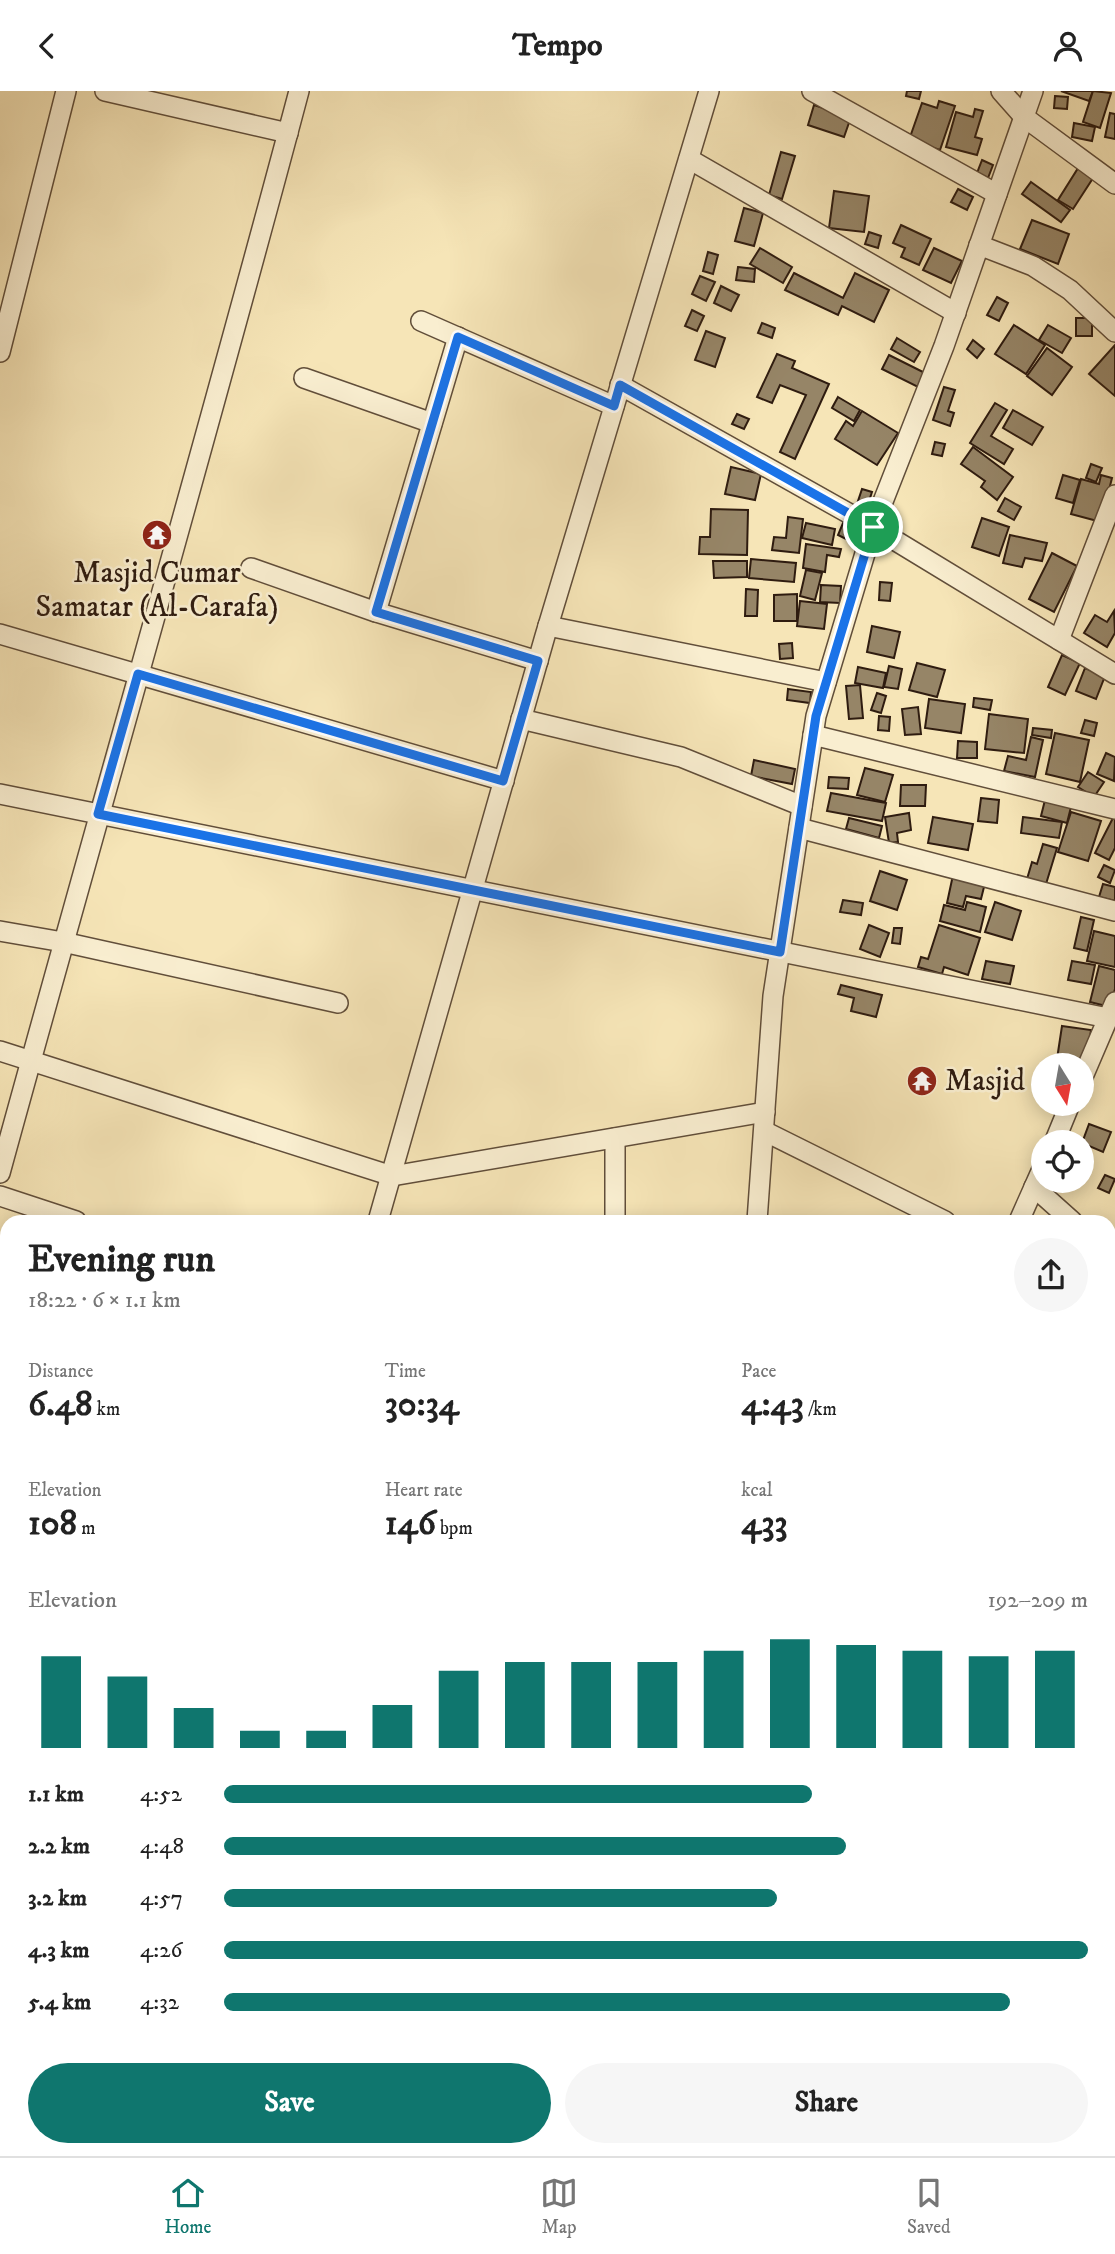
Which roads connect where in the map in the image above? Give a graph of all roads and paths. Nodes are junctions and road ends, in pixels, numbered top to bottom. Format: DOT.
graph roads {
  1 [pos="66,91"];
  2 [pos="105,91"];
  3 [pos="299,91"];
  4 [pos="709,91"];
  5 [pos="812,91"];
  6 [pos="1001,91"];
  7 [pos="1033,91"];
  8 [pos="1024,117"];
  9 [pos="288,132"];
  10 [pos="689,159"];
  11 [pos="1115,184"];
  12 [pos="997,194"];
  13 [pos="979,245"];
  14 [pos="956,313"];
  15 [pos="421,321"];
  16 [pos="1115,332"];
  17 [pos="458,337"];
  18 [pos="0,352"];
  19 [pos="304,378"];
  20 [pos="620,385"];
  21 [pos="614,406"];
  22 [pos="432,423"];
  23 [pos="1115,495"];
  24 [pos="873,527"];
  25 [pos="251,568"];
  26 [pos="376,612"];
  27 [pos="548,626"];
  28 [pos="0,634"];
  29 [pos="1059,640"];
  30 [pos="538,661"];
  31 [pos="138,674"];
  32 [pos="1115,674"];
  33 [pos="826,682"];
  34 [pos="521,719"];
  35 [pos="813,735"];
  36 [pos="503,781"];
  37 [pos="0,794"];
  38 [pos="803,806"];
  39 [pos="1115,809"];
  40 [pos="98,814"];
  41 [pos="799,828"];
  42 [pos="473,888"];
  43 [pos="1115,911"];
  44 [pos="0,932"];
  45 [pos="63,942"];
  46 [pos="780,952"];
  47 [pos="338,1003"];
  48 [pos="1111,1010"];
  49 [pos="0,1051"];
  50 [pos="1093,1053"];
  51 [pos="31,1060"];
  52 [pos="764,1121"];
  53 [pos="615,1138"];
  54 [pos="0,1173"];
  55 [pos="392,1176"];
  56 [pos="1031,1193"];
  57 [pos="1041,1193"];
  58 [pos="0,1196"];
  59 [pos="58,1215"];
  60 [pos="380,1215"];
  61 [pos="615,1215"];
  62 [pos="757,1215"];
  63 [pos="934,1215"];
  64 [pos="1022,1215"];
  65 [pos="1065,1215"];
  1 -- 18 [label="street"];
  2 -- 9 [label="street"];
  3 -- 9 [label="street"];
  4 -- 10 [label="street"];
  5 -- 12 [label="street"];
  6 -- 8 [label="street"];
  7 -- 8 [label="street"];
  8 -- 11 [label="street"];
  8 -- 12 [label="street"];
  9 -- 31 [label="street"];
  10 -- 14 [label="street"];
  10 -- 20 [label="street"];
  12 -- 13 [label="street"];
  13 -- 14 [label="street"];
  13 -- 16 [label="street"];
  14 -- 24 [label="street"];
  15 -- 17 [label="street"];
  17 -- 21 [label="street"];
  17 -- 22 [label="street"];
  19 -- 22 [label="street"];
  20 -- 21 [label="street"];
  20 -- 24 [label="street"];
  21 -- 27 [label="street"];
  22 -- 26 [label="street"];
  23 -- 29 [label="street"];
  24 -- 29 [label="street"];
  24 -- 33 [label="street"];
  25 -- 26 [label="street"];
  26 -- 30 [label="street"];
  27 -- 30 [label="street"];
  27 -- 33 [label="street"];
  28 -- 31 [label="street"];
  29 -- 32 [label="street"];
  30 -- 34 [label="street"];
  31 -- 36 [label="street"];
  31 -- 40 [label="street"];
  33 -- 35 [label="street"];
  34 -- 36 [label="street"];
  34 -- 38 [label="street"];
  35 -- 38 [label="street"];
  35 -- 39 [label="street"];
  36 -- 42 [label="street"];
  37 -- 40 [label="street"];
  38 -- 41 [label="street"];
  40 -- 42 [label="street"];
  40 -- 45 [label="street"];
  41 -- 43 [label="street"];
  41 -- 46 [label="street"];
  42 -- 46 [label="street"];
  42 -- 55 [label="street"];
  44 -- 45 [label="street"];
  45 -- 47 [label="street"];
  45 -- 51 [label="street"];
  46 -- 48 [label="street"];
  46 -- 52 [label="street"];
  48 -- 50 [label="street"];
  49 -- 51 [label="street"];
  51 -- 54 [label="street"];
  51 -- 55 [label="street"];
  52 -- 53 [label="street"];
  52 -- 62 [label="street"];
  52 -- 63 [label="street"];
  53 -- 55 [label="street"];
  53 -- 61 [label="street"];
  55 -- 60 [label="street"];
  56 -- 64 [label="street"];
  57 -- 65 [label="street"];
  58 -- 59 [label="street"];
}
